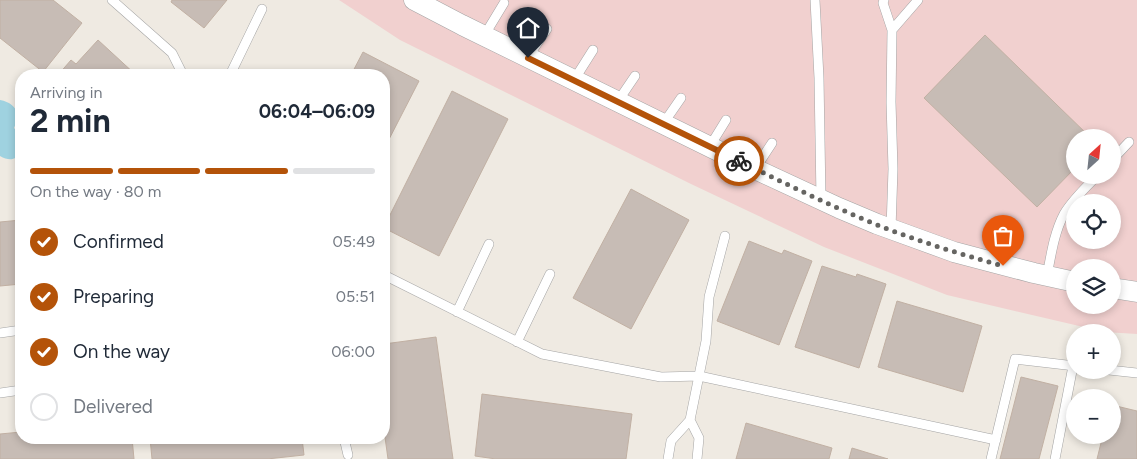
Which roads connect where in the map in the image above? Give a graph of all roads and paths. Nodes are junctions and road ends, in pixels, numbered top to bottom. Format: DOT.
graph roads {
  1 [pos="112,0"];
  2 [pos="414,0"];
  3 [pos="815,0"];
  4 [pos="884,0"];
  5 [pos="918,0"];
  6 [pos="504,3"];
  7 [pos="262,9"];
  8 [pos="547,29"];
  9 [pos="892,30"];
  10 [pos="484,36"];
  11 [pos="593,50"];
  12 [pos="528,58"];
  13 [pos="180,69"];
  14 [pos="233,69"];
  15 [pos="635,76"];
  16 [pos="574,80"];
  17 [pos="681,98"];
  18 [pos="618,101"];
  19 [pos="726,120"];
  20 [pos="663,124"];
  21 [pos="1129,142"];
  22 [pos="772,143"];
  23 [pos="710,146"];
  24 [pos="1121,150"];
  25 [pos="755,169"];
  26 [pos="1089,184"];
  27 [pos="821,200"];
  28 [pos="891,230"];
  29 [pos="725,236"];
  30 [pos="489,244"];
  31 [pos="550,274"];
  32 [pos="1047,276"];
  33 [pos="390,278"];
  34 [pos="1066,280"];
  35 [pos="1121,289"];
  36 [pos="1137,292"];
  37 [pos="457,312"];
  38 [pos="15,331"];
  39 [pos="0,333"];
  40 [pos="517,342"];
  41 [pos="1066,365"];
  42 [pos="1121,371"];
  43 [pos="1137,373"];
  44 [pos="699,376"];
  45 [pos="1071,379"];
  46 [pos="15,391"];
  47 [pos="0,393"];
  48 [pos="690,420"];
  49 [pos="996,440"];
  50 [pos="345,444"];
  51 [pos="348,455"];
  52 [pos="668,459"];
  53 [pos="697,459"];
  54 [pos="991,459"];
  55 [pos="1055,459"];
  1 -- 13 [label="lane"];
  2 -- 10 [label="street"];
  3 -- 27 [label="lane"];
  4 -- 9 [label="lane"];
  5 -- 9 [label="lane"];
  6 -- 10 [label="lane"];
  7 -- 14 [label="lane"];
  8 -- 12 [label="lane"];
  9 -- 28 [label="lane"];
  10 -- 12 [label="street"];
  11 -- 16 [label="lane"];
  12 -- 16 [label="street"];
  15 -- 18 [label="lane"];
  16 -- 18 [label="street"];
  17 -- 20 [label="lane"];
  18 -- 20 [label="street"];
  19 -- 23 [label="lane"];
  20 -- 23 [label="street"];
  21 -- 24 [label="lane"];
  22 -- 25 [label="lane"];
  23 -- 25 [label="street"];
  25 -- 27 [label="street"];
  26 -- 32 [label="lane"];
  27 -- 28 [label="street"];
  28 -- 32 [label="street"];
  29 -- 44 [label="lane"];
  30 -- 37 [label="lane"];
  31 -- 40 [label="lane"];
  32 -- 34 [label="street"];
  33 -- 37 [label="lane"];
  35 -- 36 [label="street"];
  37 -- 40 [label="lane"];
  38 -- 39 [label="lane"];
  40 -- 44 [label="lane"];
  41 -- 49 [label="lane"];
  42 -- 43 [label="lane"];
  44 -- 48 [label="lane"];
  44 -- 49 [label="lane"];
  45 -- 55 [label="lane"];
  46 -- 47 [label="lane"];
  48 -- 52 [label="lane"];
  48 -- 53 [label="lane"];
  49 -- 54 [label="lane"];
  50 -- 51 [label="lane"];
}
